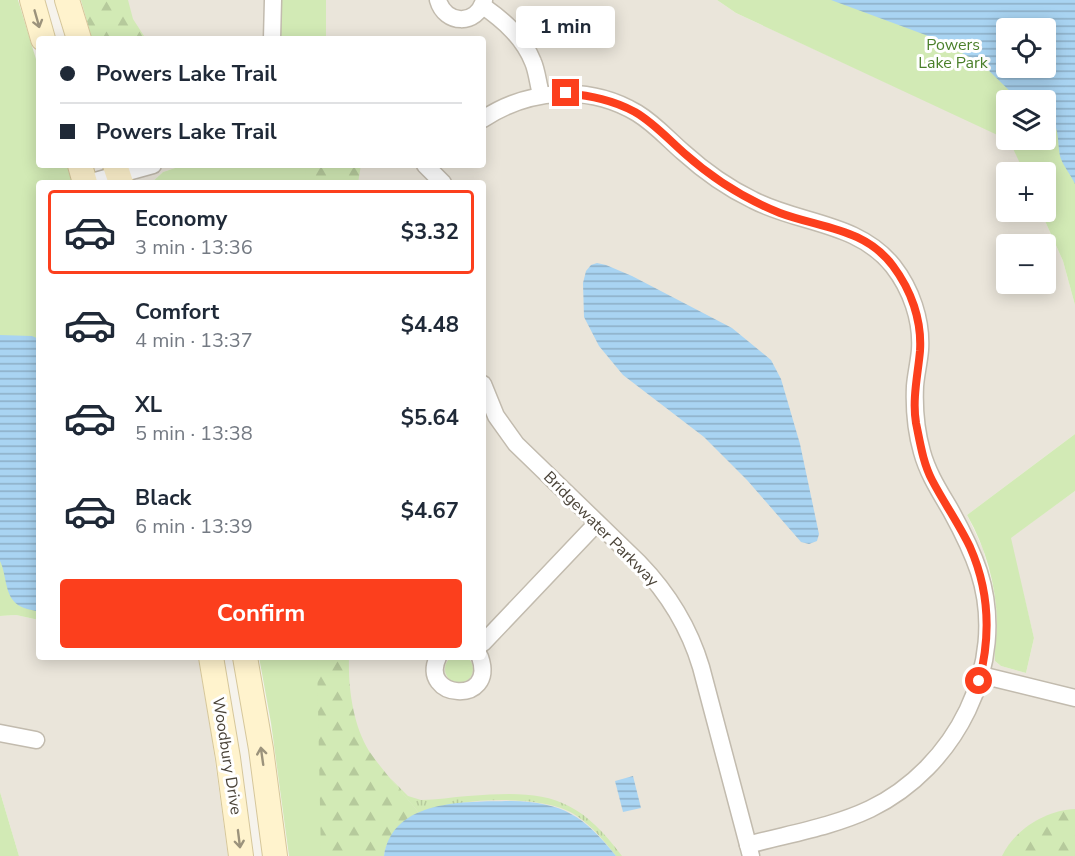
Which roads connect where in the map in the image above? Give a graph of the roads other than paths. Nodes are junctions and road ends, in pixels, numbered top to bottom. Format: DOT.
graph roads {
  1 [pos="32,0"];
  2 [pos="67,0"];
  3 [pos="273,0"];
  4 [pos="438,0"];
  5 [pos="483,3"];
  6 [pos="42,36"];
  7 [pos="78,36"];
  8 [pos="272,36"];
  9 [pos="541,94"];
  10 [pos="486,117"];
  11 [pos="141,168"];
  12 [pos="431,168"];
  13 [pos="118,174"];
  14 [pos="97,180"];
  15 [pos="441,180"];
  16 [pos="486,391"];
  17 [pos="597,523"];
  18 [pos="486,640"];
  19 [pos="212,660"];
  20 [pos="246,660"];
  21 [pos="437,660"];
  22 [pos="480,660"];
  23 [pos="981,675"];
  24 [pos="1075,698"];
  25 [pos="0,734"];
  26 [pos="36,740"];
  27 [pos="750,850"];
  28 [pos="241,856"];
  29 [pos="276,856"];
  1 -- 6 [label="main road, one-way"];
  2 -- 7 [label="main road"];
  3 -- 8 [label="street"];
  4 -- 5 [label="street"];
  5 -- 9 [label="street"];
  9 -- 10 [label="street"];
  9 -- 23 [label="street"];
  11 -- 13 [label="street"];
  12 -- 15 [label="street"];
  13 -- 14 [label="street"];
  16 -- 17 [label="street, Bridgewater Parkway"];
  17 -- 18 [label="street"];
  17 -- 27 [label="street, Bridgewater Parkway"];
  19 -- 28 [label="main road, Woodbury Drive, one-way"];
  29 -- 20 [label="main road, Woodbury Drive, one-way"];
  21 -- 22 [label="street"];
  23 -- 24 [label="street"];
  23 -- 27 [label="street"];
  25 -- 26 [label="street"];
}
